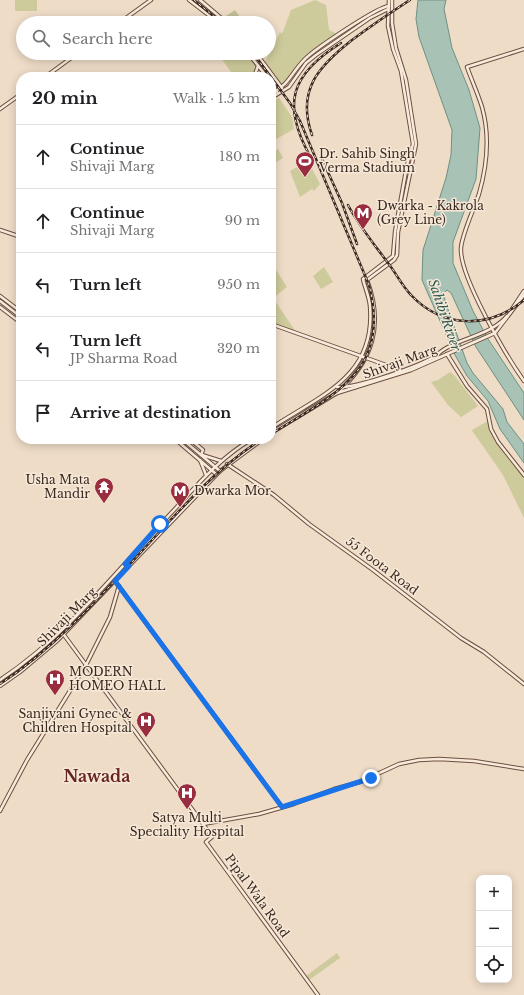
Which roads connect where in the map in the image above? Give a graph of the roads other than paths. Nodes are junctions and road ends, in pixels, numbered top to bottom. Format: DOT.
graph roads {
  1 [pos="151,0"];
  2 [pos="188,0"];
  3 [pos="200,0"];
  4 [pos="389,0"];
  5 [pos="392,0"];
  6 [pos="389,7"];
  7 [pos="129,16"];
  8 [pos="209,16"];
  9 [pos="219,16"];
  10 [pos="524,49"];
  11 [pos="68,60"];
  12 [pos="253,60"];
  13 [pos="261,60"];
  14 [pos="258,66"];
  15 [pos="52,72"];
  16 [pos="256,72"];
  17 [pos="263,72"];
  18 [pos="271,72"];
  19 [pos="276,79"];
  20 [pos="282,87"];
  21 [pos="284,91"];
  22 [pos="277,93"];
  23 [pos="16,98"];
  24 [pos="0,109"];
  25 [pos="0,230"];
  26 [pos="16,235"];
  27 [pos="381,267"];
  28 [pos="524,291"];
  29 [pos="524,295"];
  30 [pos="0,296"];
  31 [pos="0,301"];
  32 [pos="13,306"];
  33 [pos="0,308"];
  34 [pos="16,308"];
  35 [pos="11,310"];
  36 [pos="16,314"];
  37 [pos="16,319"];
  38 [pos="276,326"];
  39 [pos="491,328"];
  40 [pos="494,333"];
  41 [pos="447,354"];
  42 [pos="362,356"];
  43 [pos="366,358"];
  44 [pos="401,372"];
  45 [pos="524,381"];
  46 [pos="336,387"];
  47 [pos="343,388"];
  48 [pos="332,390"];
  49 [pos="337,393"];
  50 [pos="276,425"];
  51 [pos="276,430"];
  52 [pos="181,444"];
  53 [pos="188,444"];
  54 [pos="196,444"];
  55 [pos="244,444"];
  56 [pos="256,444"];
  57 [pos="201,454"];
  58 [pos="200,460"];
  59 [pos="221,461"];
  60 [pos="227,464"];
  61 [pos="215,466"];
  62 [pos="212,470"];
  63 [pos="220,471"];
  64 [pos="216,474"];
  65 [pos="206,475"];
  66 [pos="524,475"];
  67 [pos="129,559"];
  68 [pos="134,562"];
  69 [pos="125,564"];
  70 [pos="129,566"];
  71 [pos="115,581"];
  72 [pos="118,585"];
  73 [pos="64,635"];
  74 [pos="86,665"];
  75 [pos="0,680"];
  76 [pos="524,684"];
  77 [pos="0,686"];
  78 [pos="523,769"];
  79 [pos="282,807"];
  80 [pos="0,811"];
  81 [pos="203,824"];
  82 [pos="318,995"];
  1 -- 7 [label="street"];
  2 -- 8 [label="street"];
  3 -- 9 [label="street"];
  4 -- 6 [label="street"];
  5 -- 6 [label="street"];
  6 -- 20 [label="street"];
  6 -- 21 [label="street"];
  6 -- 27 [label="street"];
  10 -- 39 [label="street"];
  11 -- 15 [label="street"];
  12 -- 14 [label="street"];
  13 -- 18 [label="street"];
  14 -- 16 [label="street"];
  14 -- 17 [label="street"];
  19 -- 20 [label="street"];
  20 -- 21 [label="street"];
  20 -- 22 [label="street"];
  21 -- 22 [label="street"];
  23 -- 24 [label="street"];
  25 -- 26 [label="street"];
  27 -- 42 [label="street"];
  27 -- 43 [label="street"];
  28 -- 39 [label="street, Shivaji Marg"];
  29 -- 40 [label="street, Shivaji Marg"];
  30 -- 32 [label="street"];
  31 -- 35 [label="street"];
  32 -- 34 [label="street"];
  32 -- 35 [label="street"];
  33 -- 37 [label="street"];
  35 -- 36 [label="street"];
  38 -- 42 [label="street"];
  39 -- 40 [label="street"];
  39 -- 44 [label="street, Shivaji Marg"];
  40 -- 41 [label="street, Shivaji Marg"];
  40 -- 45 [label="street"];
  41 -- 44 [label="street, Shivaji Marg"];
  41 -- 66 [label="street"];
  42 -- 43 [label="street"];
  42 -- 46 [label="street"];
  43 -- 44 [label="street"];
  43 -- 47 [label="street"];
  44 -- 47 [label="street, Shivaji Marg"];
  44 -- 49 [label="street, Shivaji Marg"];
  46 -- 47 [label="street, Shivaji Marg"];
  46 -- 48 [label="street"];
  47 -- 49 [label="street"];
  48 -- 49 [label="street"];
  48 -- 50 [label="street"];
  49 -- 51 [label="street, Shivaji Marg"];
  52 -- 58 [label="street"];
  53 -- 57 [label="street"];
  54 -- 57 [label="street"];
  55 -- 59 [label="street, Shivaji Marg"];
  56 -- 60 [label="street, Shivaji Marg"];
  57 -- 59 [label="street"];
  57 -- 61 [label="street"];
  58 -- 62 [label="street"];
  58 -- 65 [label="street"];
  59 -- 61 [label="street, Shivaji Marg"];
  60 -- 63 [label="street, Shivaji Marg"];
  60 -- 76 [label="street, 55 Foota Road"];
  61 -- 62 [label="street, Shivaji Marg"];
  61 -- 63 [label="street"];
  62 -- 64 [label="street"];
  62 -- 65 [label="street, Shivaji Marg"];
  63 -- 64 [label="street, Shivaji Marg"];
  64 -- 68 [label="street, Shivaji Marg"];
  65 -- 67 [label="street, Shivaji Marg"];
  67 -- 68 [label="street"];
  67 -- 69 [label="street, Shivaji Marg"];
  68 -- 70 [label="street, Shivaji Marg"];
  69 -- 70 [label="street"];
  69 -- 75 [label="street, Shivaji Marg"];
  70 -- 71 [label="street, Shivaji Marg"];
  71 -- 72 [label="street"];
  71 -- 73 [label="street, Shivaji Marg"];
  72 -- 74 [label="street"];
  72 -- 79 [label="street"];
  73 -- 74 [label="street, Pipal Wala Road"];
  73 -- 77 [label="street, Shivaji Marg"];
  74 -- 80 [label="street"];
  74 -- 81 [label="street, Pipal Wala Road"];
  78 -- 79 [label="street"];
  79 -- 81 [label="street"];
  81 -- 82 [label="street, Pipal Wala Road"];
}
